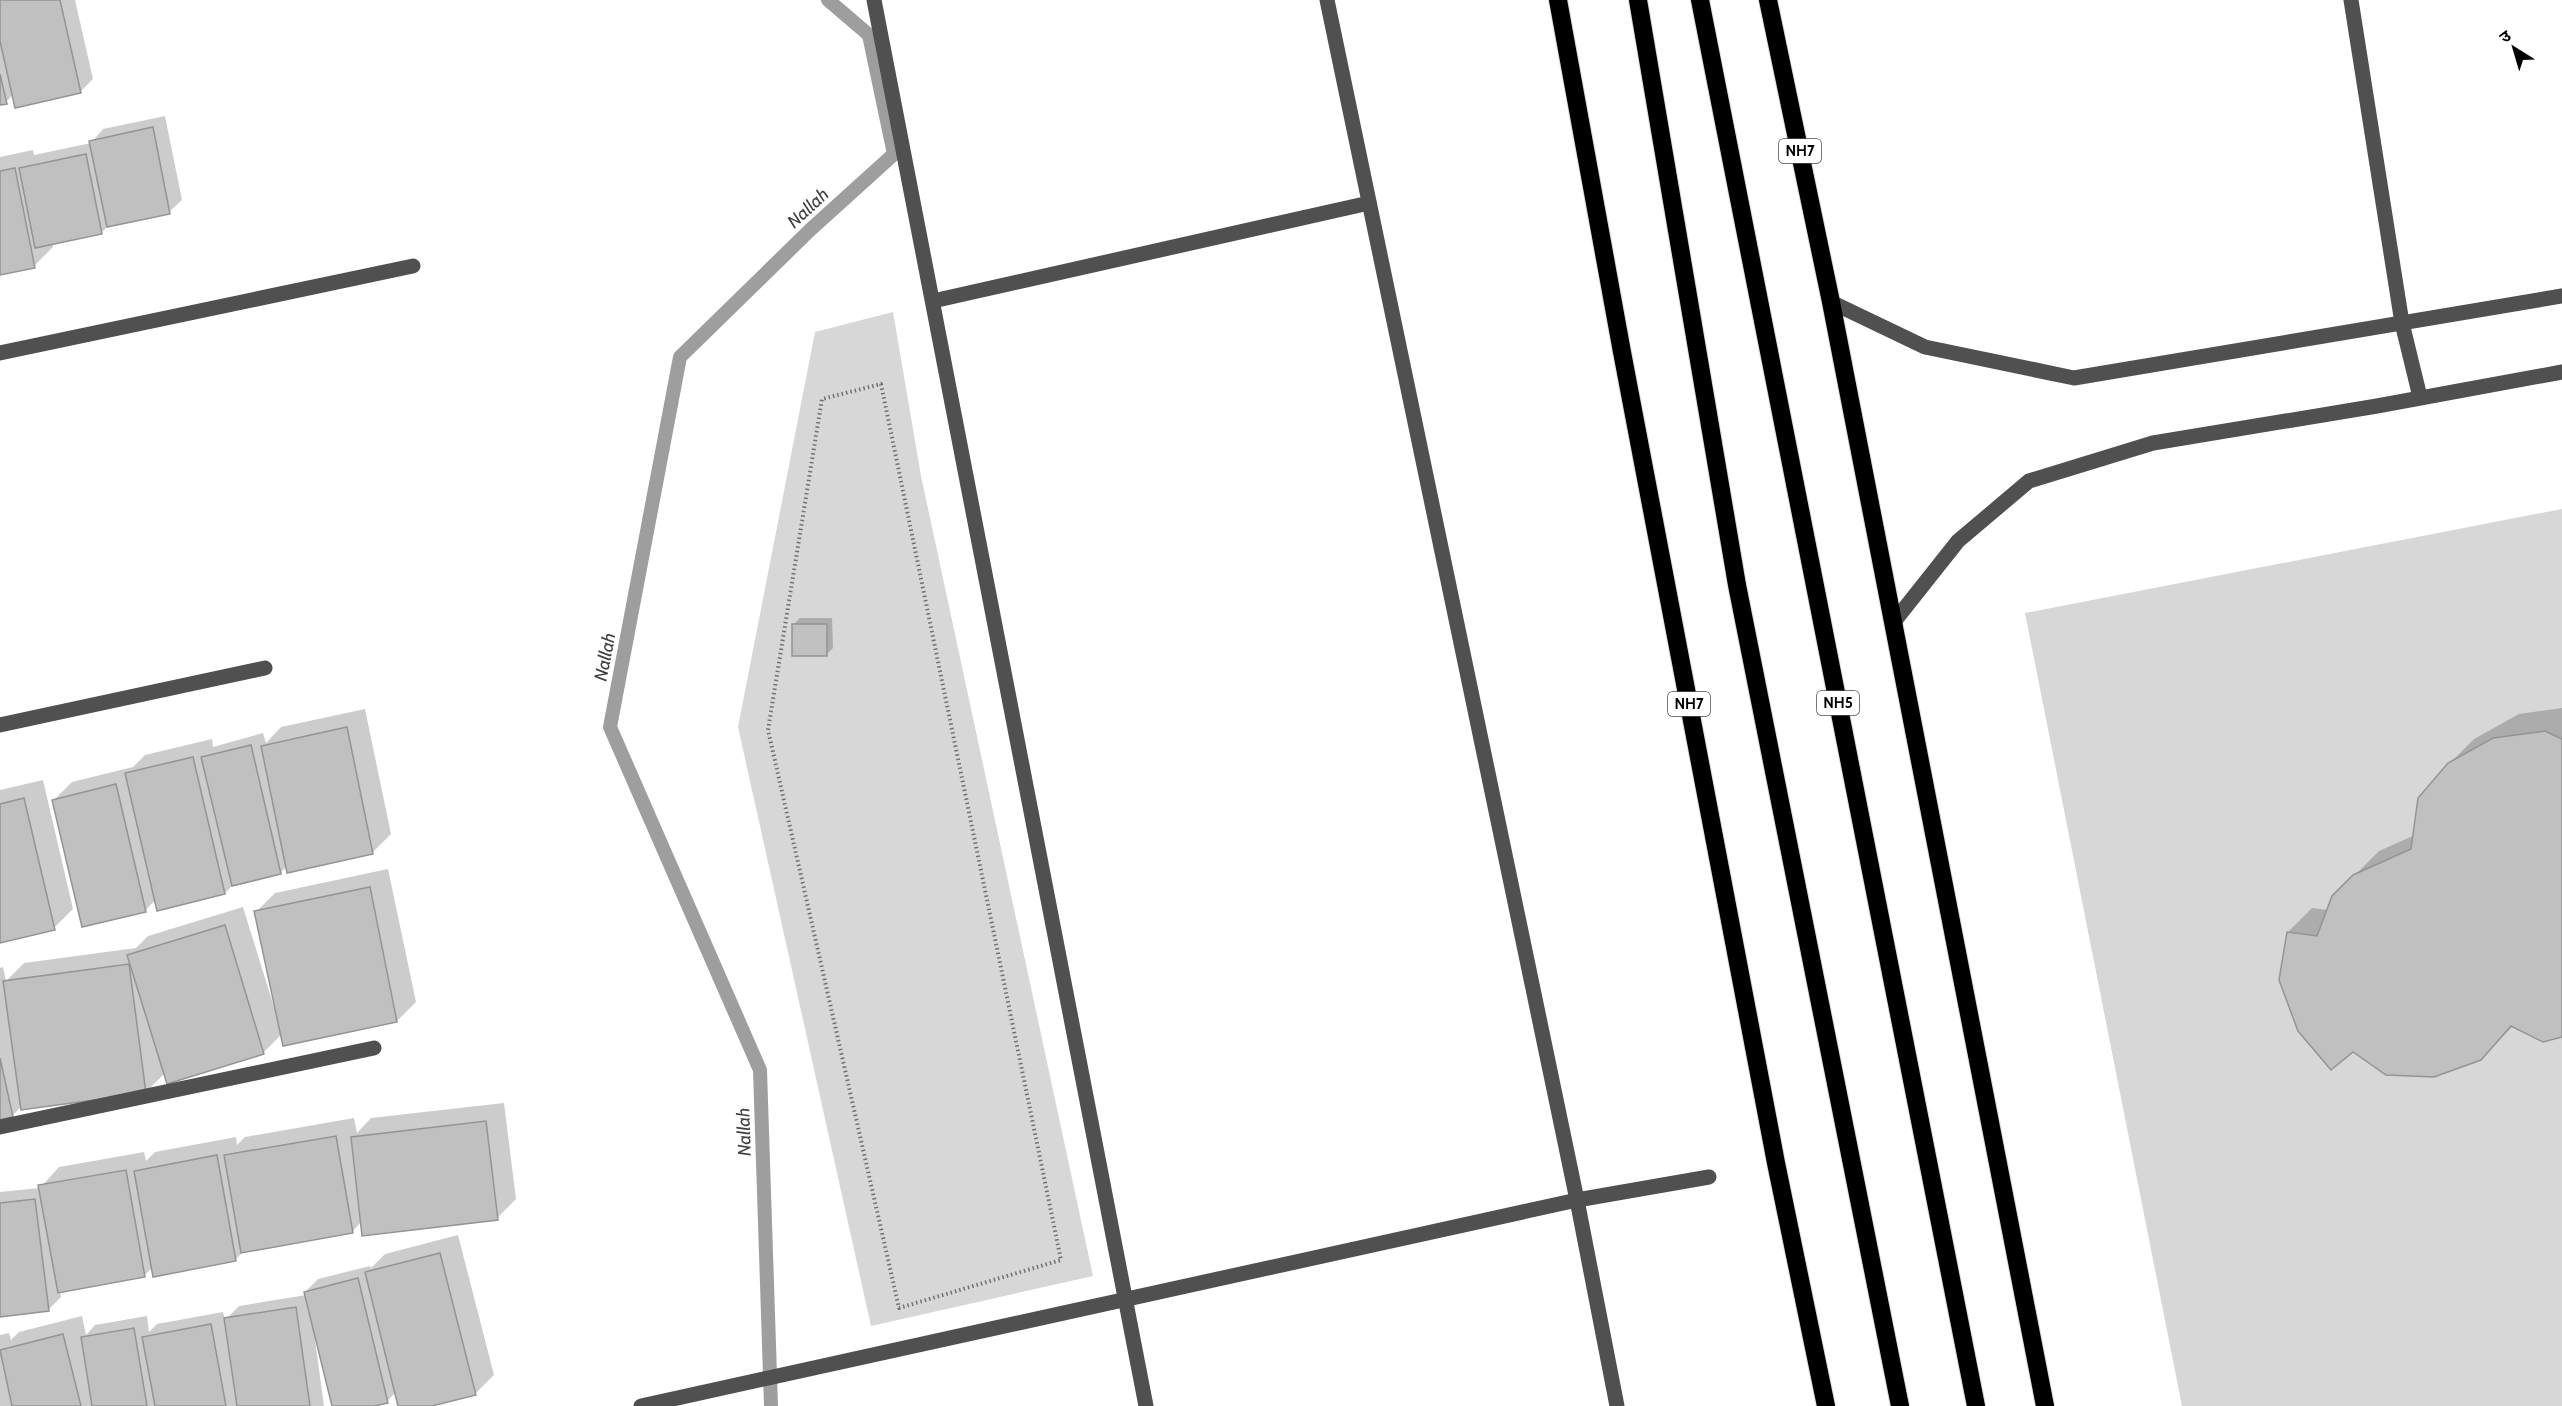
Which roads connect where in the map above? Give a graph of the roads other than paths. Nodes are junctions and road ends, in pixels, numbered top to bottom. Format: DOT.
graph roads {
  1 [pos="874,0"];
  2 [pos="1327,0"];
  3 [pos="1558,0"];
  4 [pos="1638,0"];
  5 [pos="1700,0"];
  6 [pos="1768,0"];
  7 [pos="2351,0"];
  8 [pos="1369,203"];
  9 [pos="413,266"];
  10 [pos="2562,296"];
  11 [pos="933,301"];
  12 [pos="1831,302"];
  13 [pos="2402,323"];
  14 [pos="0,353"];
  15 [pos="2562,372"];
  16 [pos="2420,398"];
  17 [pos="1893,623"];
  18 [pos="265,668"];
  19 [pos="0,725"];
  20 [pos="374,1048"];
  21 [pos="0,1127"];
  22 [pos="1709,1176"];
  23 [pos="1577,1200"];
  24 [pos="1126,1299"];
  25 [pos="641,1406"];
  26 [pos="1146,1406"];
  27 [pos="1617,1406"];
  28 [pos="1827,1406"];
  29 [pos="1900,1406"];
  30 [pos="1976,1406"];
  31 [pos="2045,1406"];
  1 -- 11 [label="street"];
  2 -- 8 [label="street"];
  3 -- 28 [label="highway, NH7"];
  4 -- 29 [label="highway"];
  5 -- 30 [label="highway, NH5"];
  6 -- 12 [label="highway, NH7"];
  7 -- 13 [label="street"];
  8 -- 11 [label="street"];
  8 -- 23 [label="street"];
  9 -- 14 [label="street"];
  10 -- 13 [label="street"];
  11 -- 24 [label="street"];
  12 -- 13 [label="street"];
  12 -- 17 [label="highway, NH7"];
  13 -- 16 [label="street"];
  15 -- 16 [label="street"];
  16 -- 17 [label="street"];
  17 -- 31 [label="highway, NH7"];
  18 -- 19 [label="street"];
  20 -- 21 [label="street"];
  22 -- 23 [label="street"];
  23 -- 24 [label="street"];
  23 -- 27 [label="street"];
  24 -- 25 [label="street"];
  24 -- 26 [label="street"];
}
